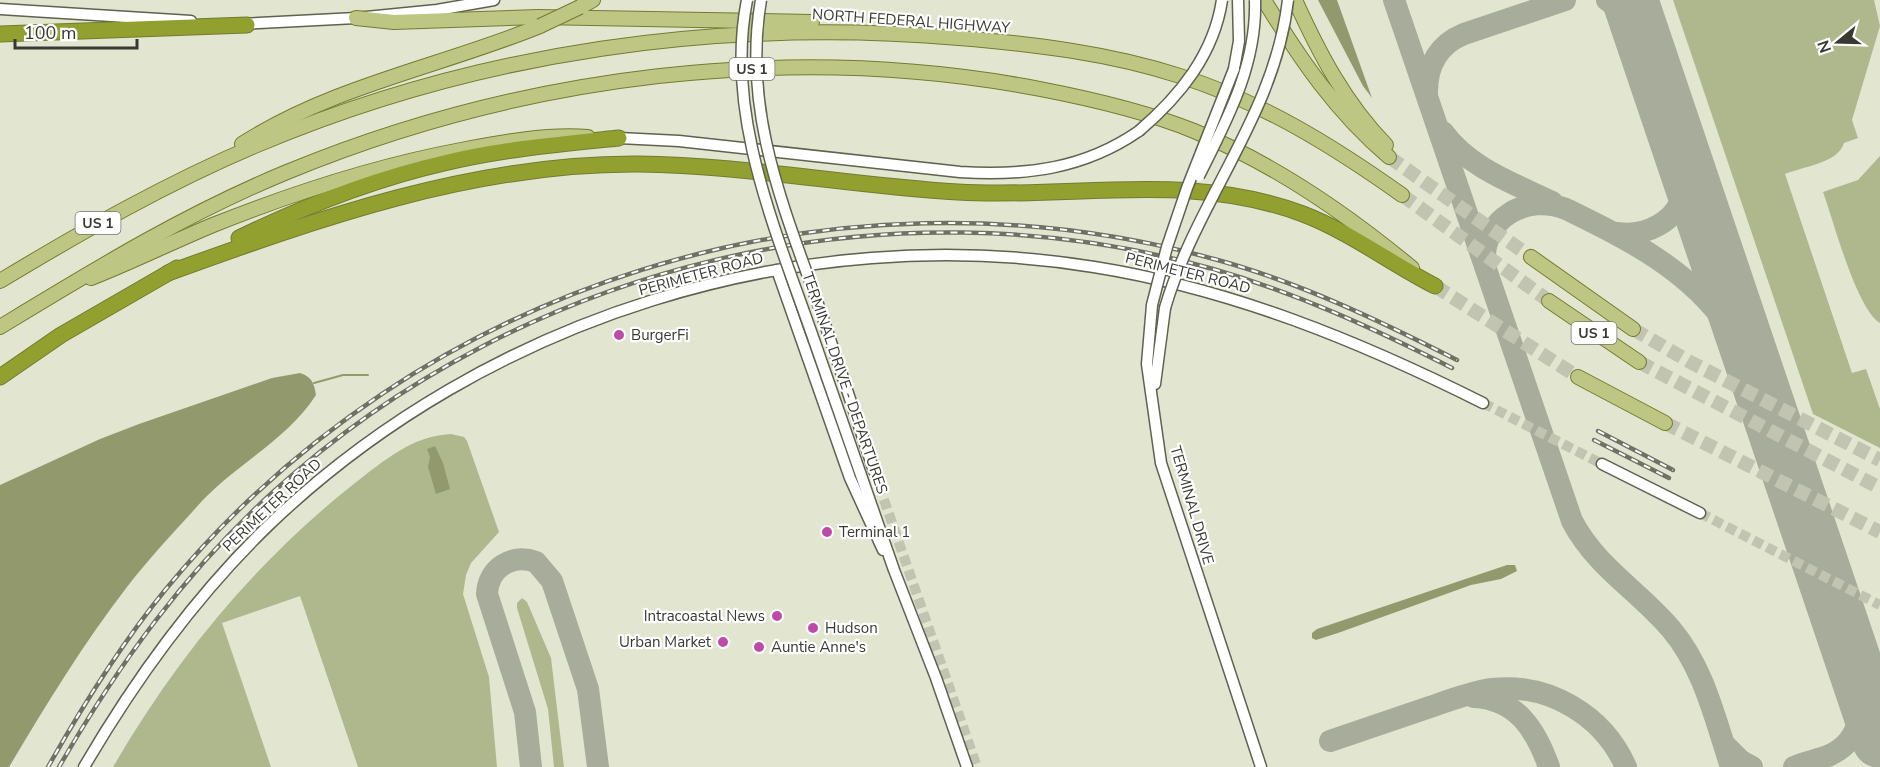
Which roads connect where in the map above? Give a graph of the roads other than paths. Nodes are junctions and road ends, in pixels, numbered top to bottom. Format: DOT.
graph roads {
  1 [pos="494,0"];
  2 [pos="593,0"];
  3 [pos="747,0"];
  4 [pos="761,0"];
  5 [pos="1222,0"];
  6 [pos="1238,0"];
  7 [pos="1256,0"];
  8 [pos="1264,0"];
  9 [pos="1288,0"];
  10 [pos="1295,0"];
  11 [pos="0,9"];
  12 [pos="356,18"];
  13 [pos="248,25"];
  14 [pos="0,34"];
  15 [pos="924,35"];
  16 [pos="619,138"];
  17 [pos="200,171"];
  18 [pos="1402,195"];
  19 [pos="1180,211"];
  20 [pos="1531,257"];
  21 [pos="777,270"];
  22 [pos="168,273"];
  23 [pos="0,282"];
  24 [pos="1435,286"];
  25 [pos="59,292"];
  26 [pos="1549,301"];
  27 [pos="0,327"];
  28 [pos="1633,328"];
  29 [pos="1640,362"];
  30 [pos="0,377"];
  31 [pos="1578,377"];
  32 [pos="1483,404"];
  33 [pos="1155,408"];
  34 [pos="1665,423"];
  35 [pos="1602,464"];
  36 [pos="874,471"];
  37 [pos="1700,513"];
  38 [pos="894,570"];
  39 [pos="84,767"];
  40 [pos="967,767"];
  41 [pos="1261,767"];
  1 -- 12 [label="street"];
  2 -- 17 [label="main road, bridge"];
  3 -- 38 [label="street, TERMINAL DRIVE - DEPARTURES, bridge"];
  4 -- 36 [label="street, bridge"];
  5 -- 16 [label="street, bridge"];
  6 -- 19 [label="street, bridge"];
  7 -- 19 [label="street, bridge"];
  8 -- 10 [label="main road"];
  9 -- 33 [label="street, bridge"];
  11 -- 13 [label="street"];
  12 -- 13 [label="street"];
  12 -- 15 [label="main road"];
  13 -- 14 [label="highway"];
  15 -- 17 [label="main road, NORTH FEDERAL HIGHWAY / US 1"];
  15 -- 18 [label="main road, NORTH FEDERAL HIGHWAY / US 1"];
  16 -- 22 [label="highway"];
  16 -- 25 [label="main road"];
  17 -- 23 [label="main road, NORTH FEDERAL HIGHWAY / US 1"];
  19 -- 33 [label="street, TERMINAL DRIVE, bridge"];
  20 -- 28 [label="main road"];
  21 -- 32 [label="street, PERIMETER ROAD"];
  21 -- 38 [label="street"];
  21 -- 39 [label="street, PERIMETER ROAD"];
  22 -- 24 [label="highway"];
  22 -- 30 [label="highway"];
  24 -- 25 [label="main road, US 1"];
  25 -- 27 [label="main road, US 1"];
  26 -- 29 [label="main road, US 1"];
  31 -- 34 [label="main road"];
  33 -- 41 [label="street, TERMINAL DRIVE"];
  35 -- 37 [label="street"];
  38 -- 40 [label="street, TERMINAL DRIVE - DEPARTURES"];
}
